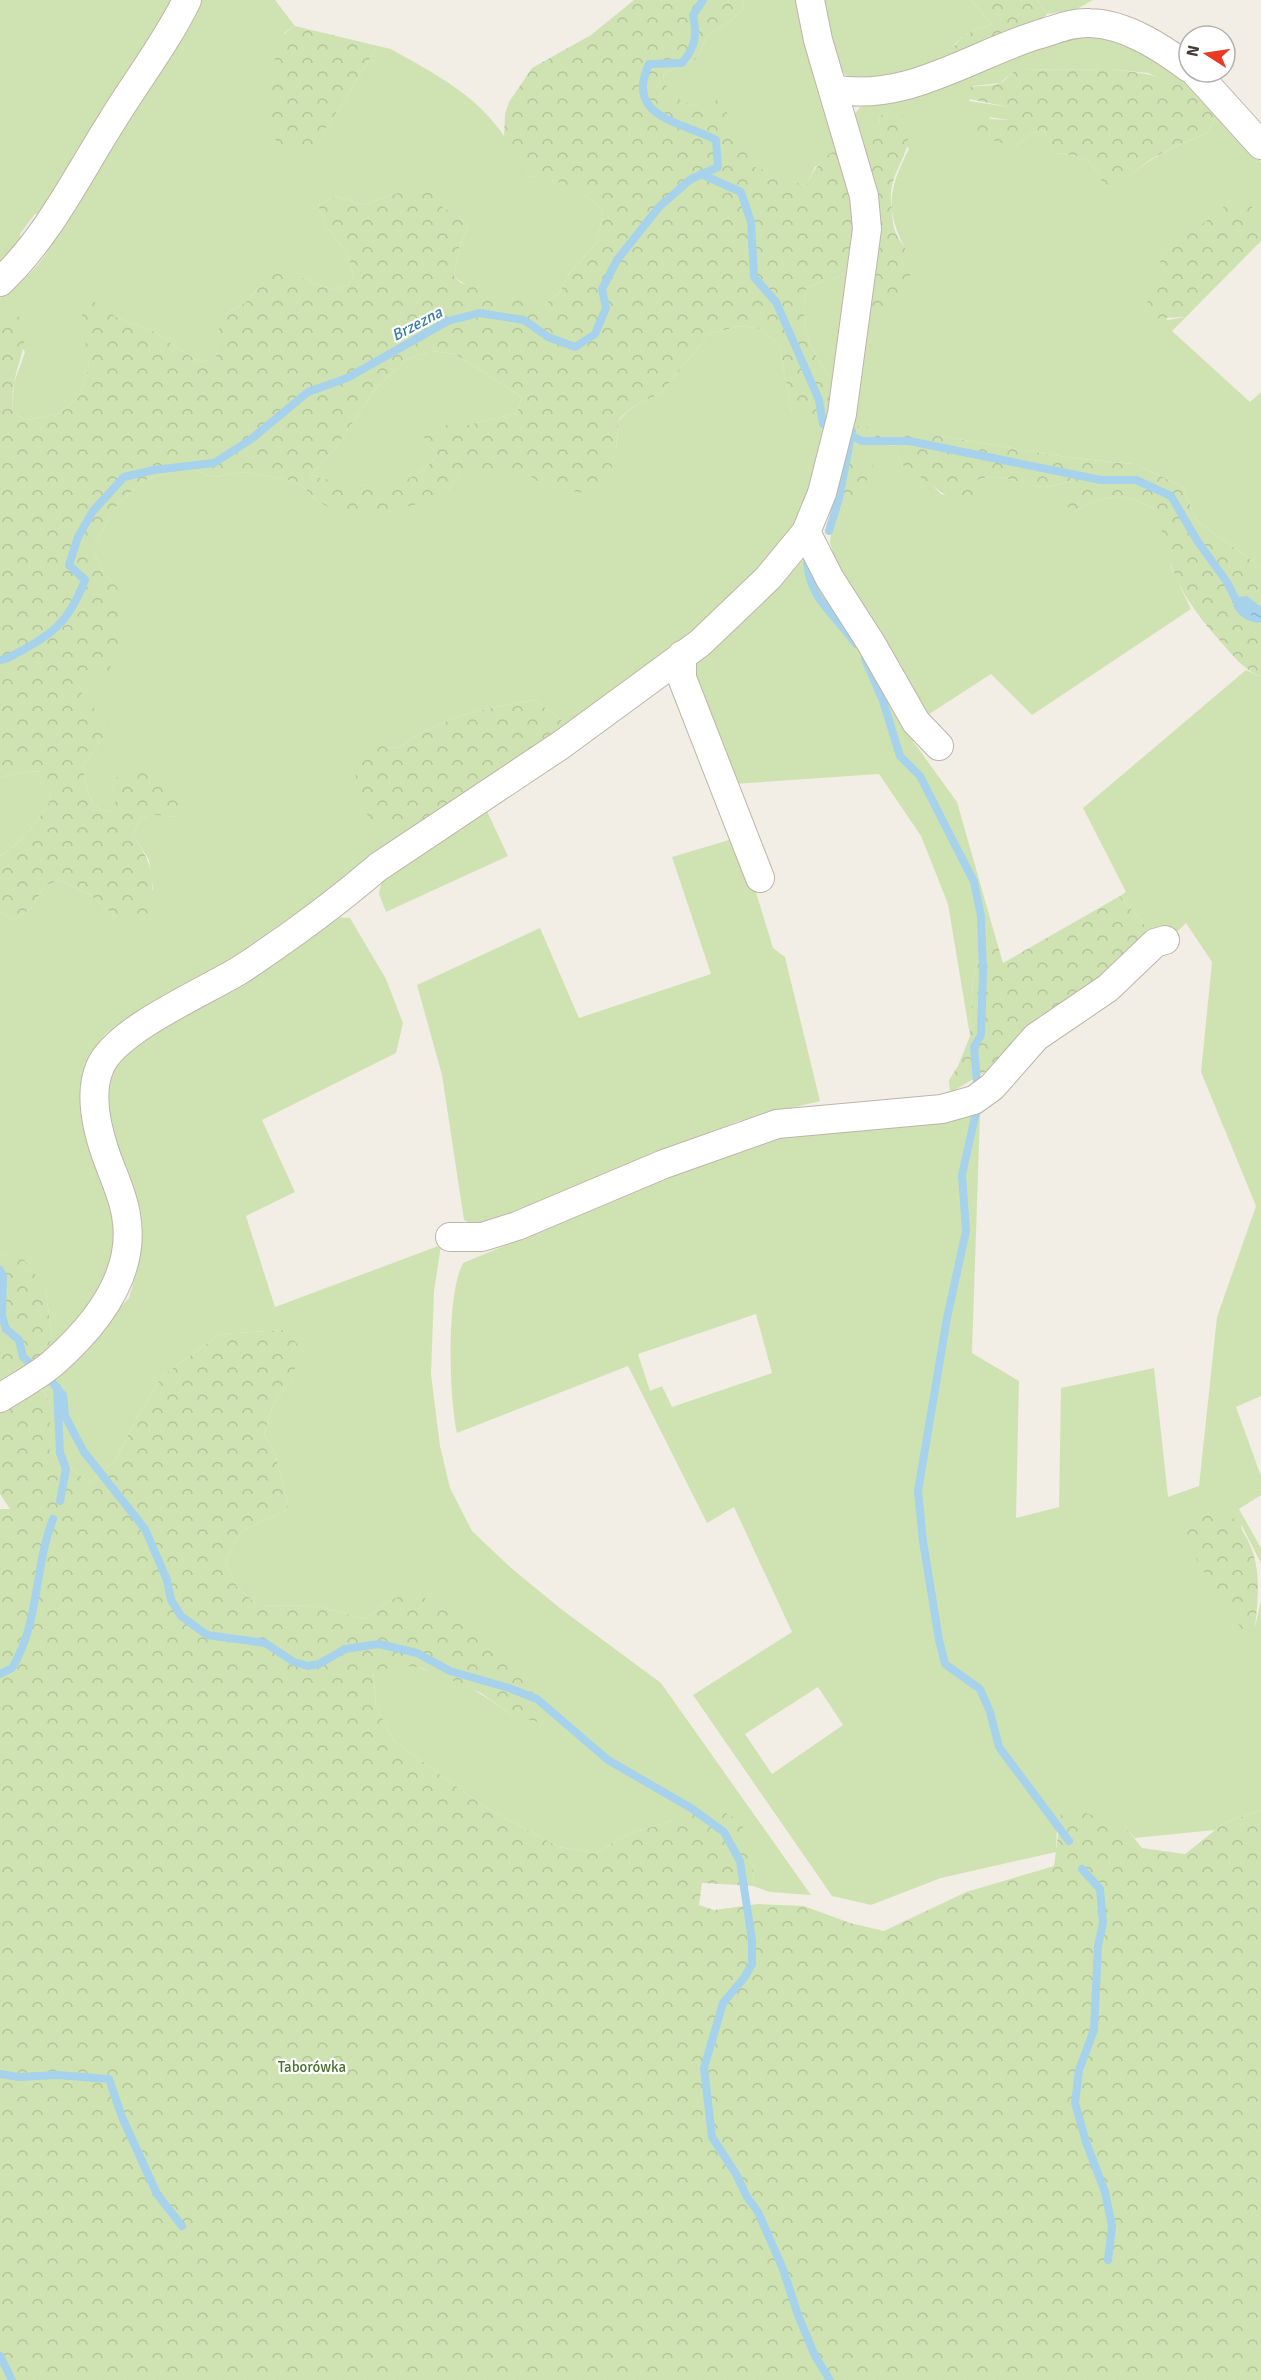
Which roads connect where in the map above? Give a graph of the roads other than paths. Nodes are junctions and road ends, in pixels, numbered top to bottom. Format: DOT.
graph roads {
  1 [pos="186,0"];
  2 [pos="810,0"];
  3 [pos="1177,59"];
  4 [pos="1206,84"];
  5 [pos="833,89"];
  6 [pos="1261,145"];
  7 [pos="0,282"];
  8 [pos="806,532"];
  9 [pos="682,655"];
  10 [pos="939,746"];
  11 [pos="759,878"];
  12 [pos="1165,940"];
  13 [pos="450,1237"];
  14 [pos="0,1398"];
  1 -- 7 [label="street"];
  2 -- 5 [label="street"];
  3 -- 5 [label="street"];
  4 -- 6 [label="street"];
  5 -- 8 [label="street"];
  8 -- 9 [label="street"];
  8 -- 10 [label="street"];
  9 -- 11 [label="street"];
  9 -- 14 [label="street"];
  12 -- 13 [label="street"];
}
